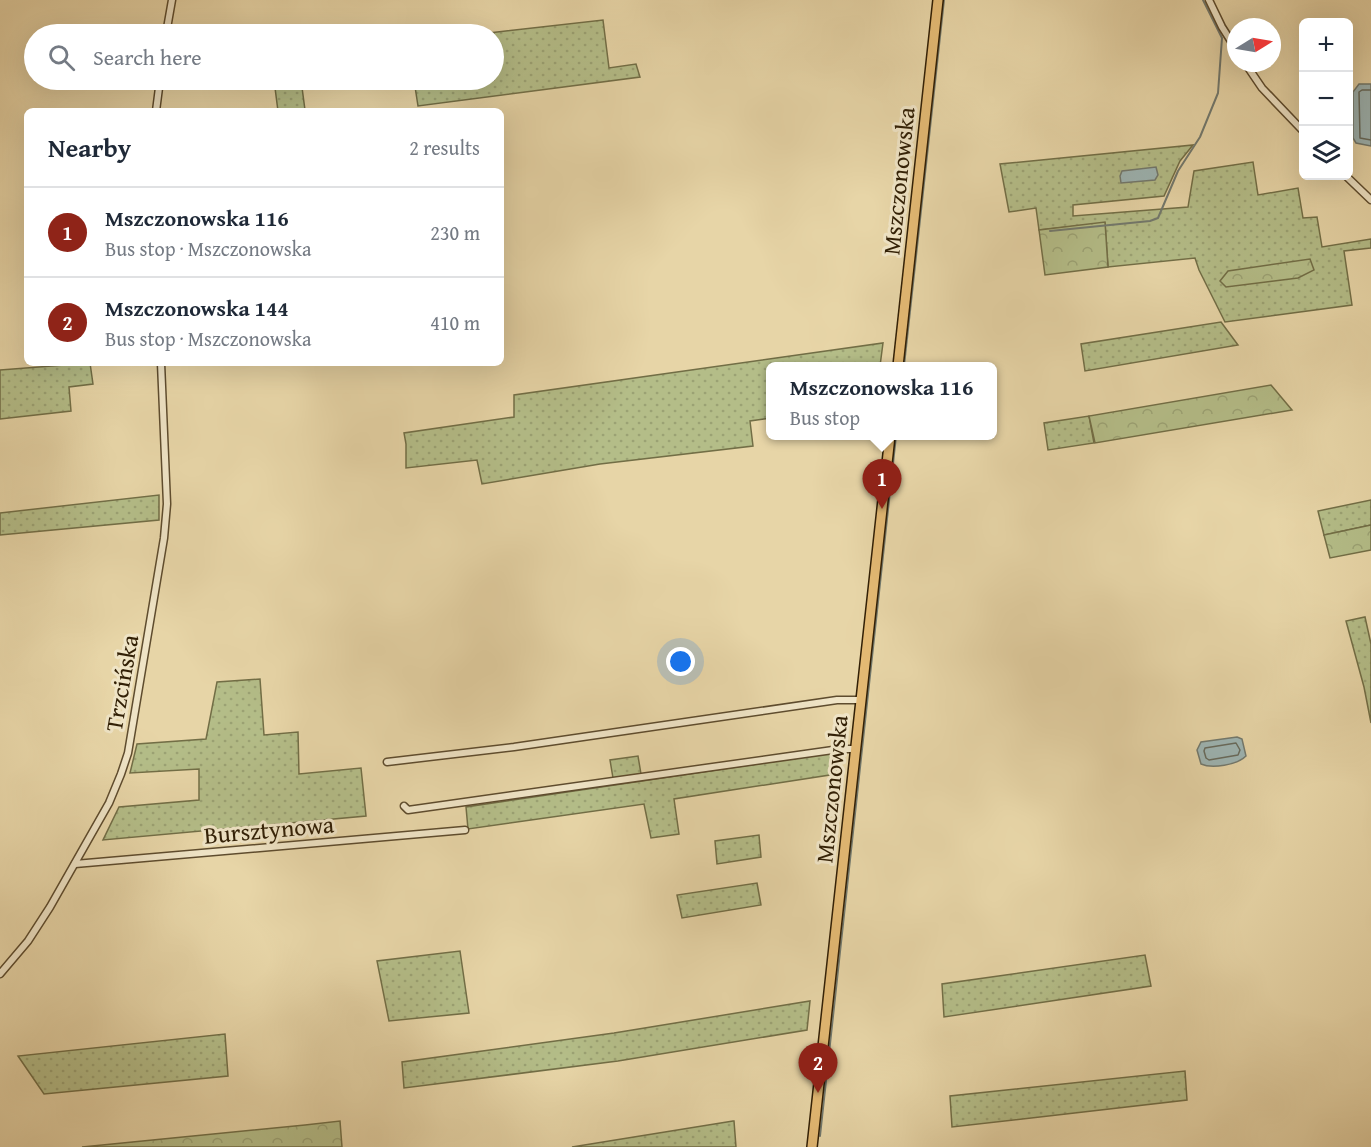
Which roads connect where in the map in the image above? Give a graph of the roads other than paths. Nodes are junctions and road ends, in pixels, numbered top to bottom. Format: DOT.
graph roads {
  1 [pos="172,0"];
  2 [pos="938,0"];
  3 [pos="1209,0"];
  4 [pos="168,24"];
  5 [pos="1227,35"];
  6 [pos="1251,72"];
  7 [pos="159,90"];
  8 [pos="156,108"];
  9 [pos="1299,127"];
  10 [pos="1350,180"];
  11 [pos="1371,200"];
  12 [pos="898,362"];
  13 [pos="161,366"];
  14 [pos="889,440"];
  15 [pos="862,699"];
  16 [pos="856,749"];
  17 [pos="387,762"];
  18 [pos="404,806"];
  19 [pos="465,830"];
  20 [pos="75,864"];
  21 [pos="0,974"];
  22 [pos="812,1147"];
  1 -- 4 [label="street"];
  2 -- 12 [label="main road, Mszczonowska"];
  3 -- 5 [label="street"];
  6 -- 9 [label="street"];
  7 -- 8 [label="street"];
  10 -- 11 [label="street"];
  13 -- 20 [label="street, Trzcińska"];
  14 -- 15 [label="main road, Mszczonowska"];
  15 -- 16 [label="main road, Mszczonowska"];
  15 -- 17 [label="street"];
  16 -- 18 [label="street"];
  16 -- 22 [label="main road, Mszczonowska"];
  19 -- 20 [label="street, Bursztynowa"];
  20 -- 21 [label="street, Trzcińska"];
}
